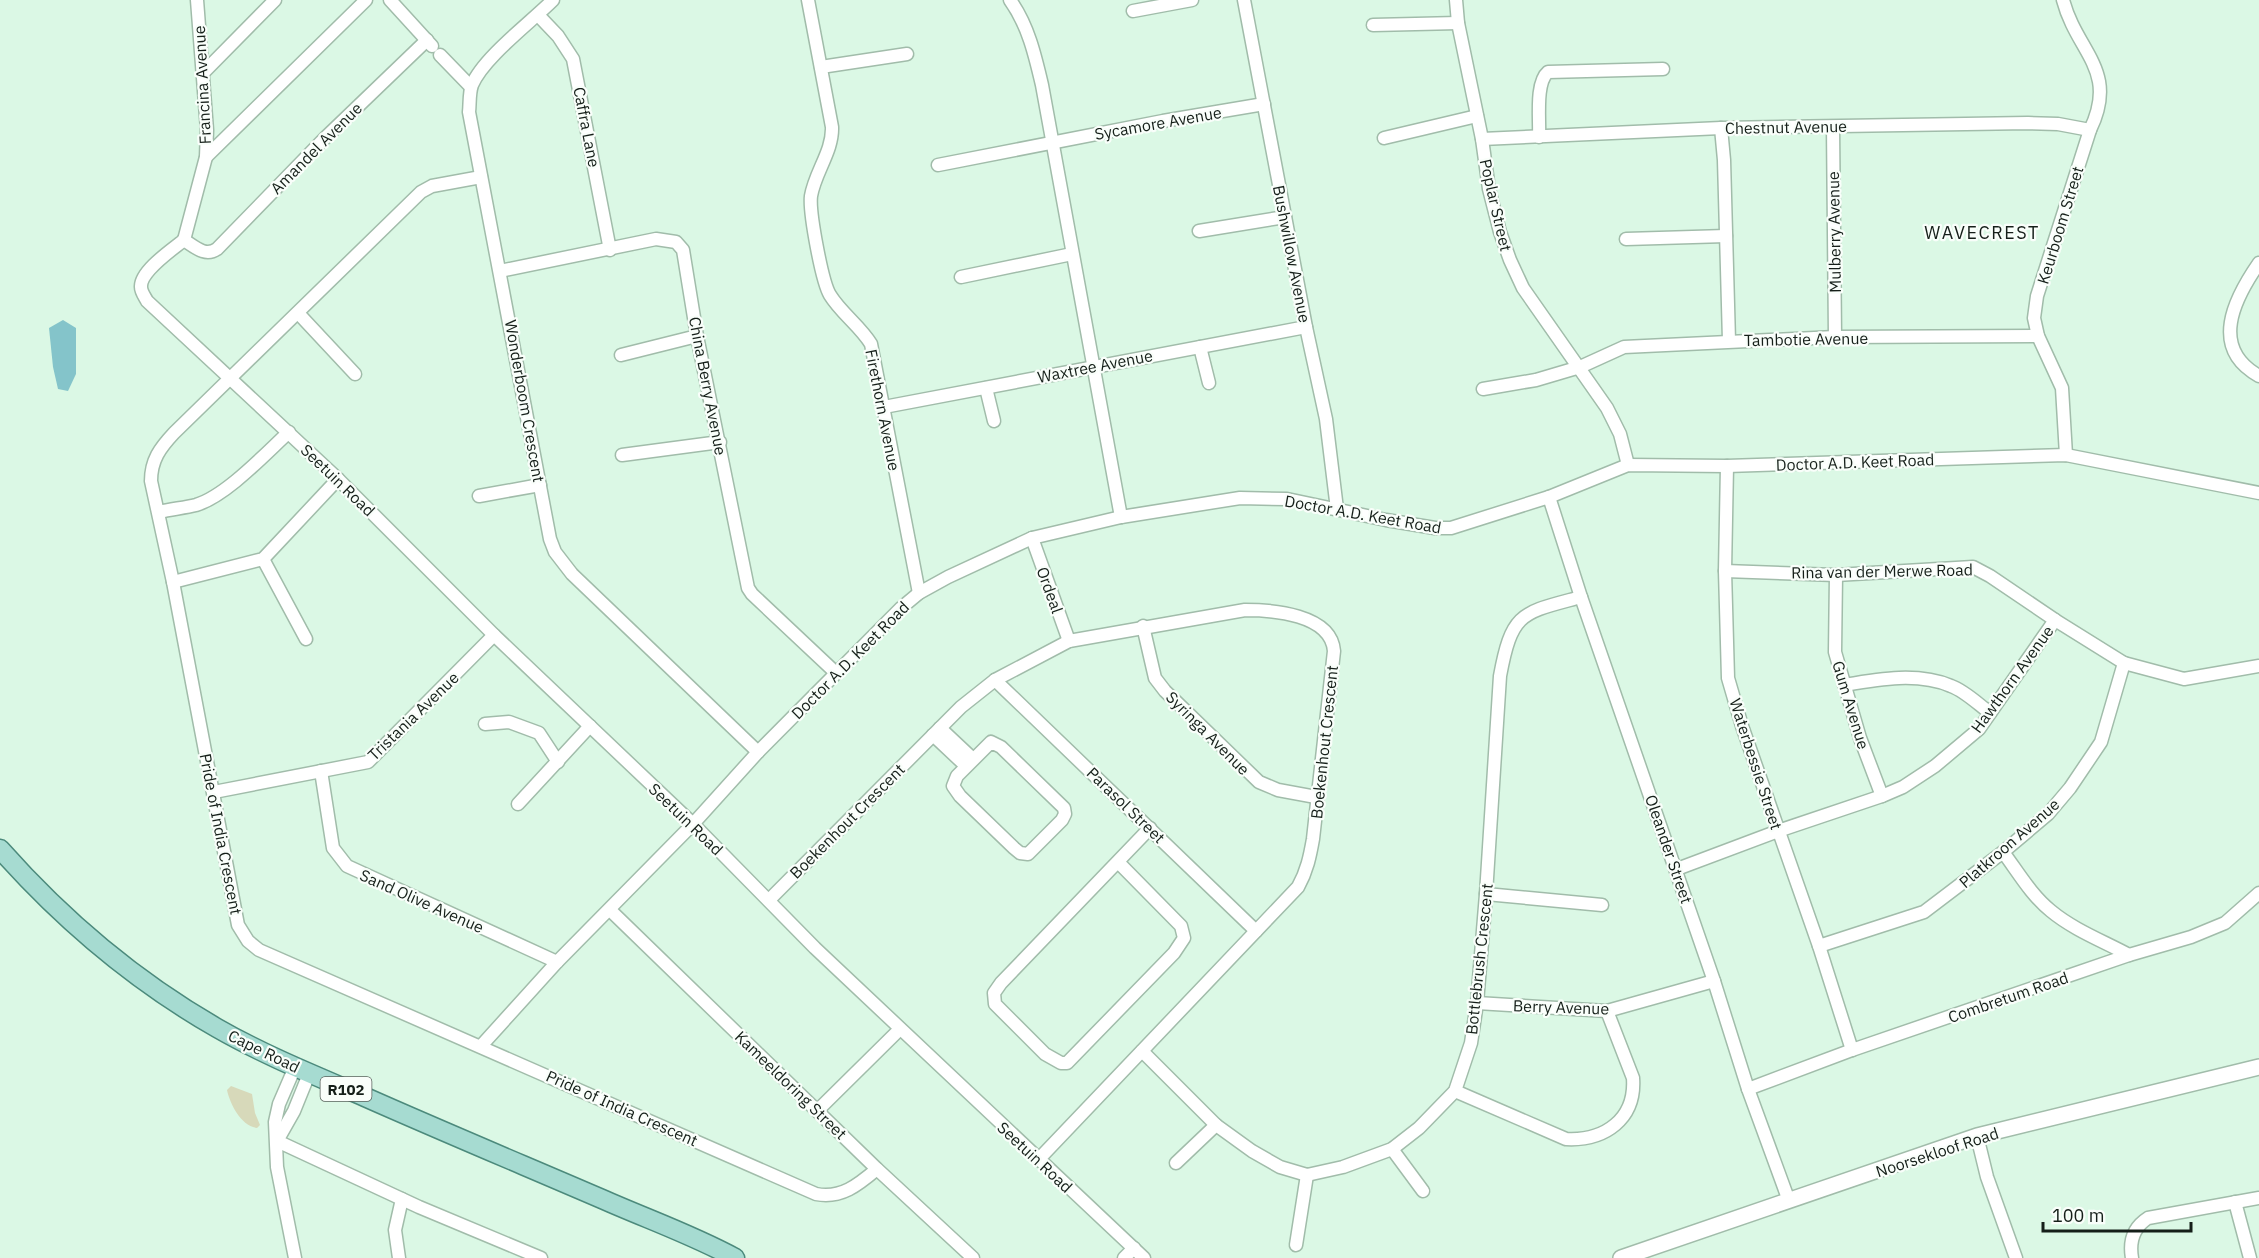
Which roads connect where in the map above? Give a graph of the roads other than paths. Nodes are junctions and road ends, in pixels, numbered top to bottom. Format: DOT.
graph roads {
  1 [pos="196,0"];
  2 [pos="274,0"];
  3 [pos="366,0"];
  4 [pos="390,0"];
  5 [pos="553,0"];
  6 [pos="808,0"];
  7 [pos="1010,0"];
  8 [pos="1192,0"];
  9 [pos="1244,0"];
  10 [pos="1456,0"];
  11 [pos="2063,0"];
  12 [pos="1133,11"];
  13 [pos="538,15"];
  14 [pos="1458,24"];
  15 [pos="1373,25"];
  16 [pos="433,47"];
  17 [pos="907,54"];
  18 [pos="821,67"];
  19 [pos="1663,69"];
  20 [pos="204,72"];
  21 [pos="471,87"];
  22 [pos="1264,104"];
  23 [pos="1477,116"];
  24 [pos="1833,127"];
  25 [pos="1721,128"];
  26 [pos="2090,130"];
  27 [pos="1539,137"];
  28 [pos="1384,138"];
  29 [pos="1482,139"];
  30 [pos="1052,143"];
  31 [pos="206,157"];
  32 [pos="938,165"];
  33 [pos="481,177"];
  34 [pos="1285,217"];
  35 [pos="1199,231"];
  36 [pos="1726,236"];
  37 [pos="1626,239"];
  38 [pos="184,240"];
  39 [pos="610,250"];
  40 [pos="1072,254"];
  41 [pos="2259,263"];
  42 [pos="500,271"];
  43 [pos="961,277"];
  44 [pos="298,313"];
  45 [pos="1306,327"];
  46 [pos="697,336"];
  47 [pos="2038,336"];
  48 [pos="1835,338"];
  49 [pos="1729,341"];
  50 [pos="1200,347"];
  51 [pos="621,355"];
  52 [pos="1094,366"];
  53 [pos="1580,367"];
  54 [pos="355,374"];
  55 [pos="2259,376"];
  56 [pos="230,377"];
  57 [pos="1209,382"];
  58 [pos="986,388"];
  59 [pos="1483,389"];
  60 [pos="884,407"];
  61 [pos="994,421"];
  62 [pos="289,432"];
  63 [pos="720,442"];
  64 [pos="622,454"];
  65 [pos="2066,455"];
  66 [pos="1628,465"];
  67 [pos="1727,466"];
  68 [pos="338,479"];
  69 [pos="540,485"];
  70 [pos="2259,493"];
  71 [pos="478,496"];
  72 [pos="1550,497"];
  73 [pos="1338,509"];
  74 [pos="159,512"];
  75 [pos="1121,517"];
  76 [pos="1032,538"];
  77 [pos="263,559"];
  78 [pos="1725,571"];
  79 [pos="1836,575"];
  80 [pos="173,582"];
  81 [pos="919,593"];
  82 [pos="1581,597"];
  83 [pos="2055,620"];
  84 [pos="1143,626"];
  85 [pos="494,635"];
  86 [pos="306,639"];
  87 [pos="1069,641"];
  88 [pos="2124,663"];
  89 [pos="2259,666"];
  90 [pos="836,673"];
  91 [pos="995,680"];
  92 [pos="1844,685"];
  93 [pos="1990,713"];
  94 [pos="485,724"];
  95 [pos="590,726"];
  96 [pos="937,732"];
  97 [pos="758,752"];
  98 [pos="558,762"];
  99 [pos="970,762"];
  100 [pos="321,771"];
  101 [pos="214,792"];
  102 [pos="1882,796"];
  103 [pos="1316,797"];
  104 [pos="518,804"];
  105 [pos="693,824"];
  106 [pos="1150,828"];
  107 [pos="1778,831"];
  108 [pos="0,849"];
  109 [pos="2003,852"];
  110 [pos="1118,862"];
  111 [pos="1677,869"];
  112 [pos="2259,893"];
  113 [pos="1486,894"];
  114 [pos="770,900"];
  115 [pos="1602,905"];
  116 [pos="610,910"];
  117 [pos="1256,931"];
  118 [pos="1819,946"];
  119 [pos="2129,955"];
  120 [pos="557,962"];
  121 [pos="1714,981"];
  122 [pos="1477,1003"];
  123 [pos="1607,1011"];
  124 [pos="900,1029"];
  125 [pos="481,1046"];
  126 [pos="1852,1050"];
  127 [pos="1142,1051"];
  128 [pos="2259,1068"];
  129 [pos="302,1071"];
  130 [pos="1748,1089"];
  131 [pos="1455,1091"];
  132 [pos="818,1110"];
  133 [pos="1216,1125"];
  134 [pos="1977,1137"];
  135 [pos="278,1141"];
  136 [pos="1392,1149"];
  137 [pos="1038,1160"];
  138 [pos="1176,1163"];
  139 [pos="877,1169"];
  140 [pos="1306,1175"];
  141 [pos="1423,1191"];
  142 [pos="2259,1198"];
  143 [pos="402,1199"];
  144 [pos="1790,1201"];
  145 [pos="2235,1202"];
  146 [pos="1296,1245"];
  147 [pos="1134,1248"];
  148 [pos="533,1256"];
  149 [pos="2012,1257"];
  150 [pos="295,1258"];
  151 [pos="399,1258"];
  152 [pos="735,1258"];
  153 [pos="973,1258"];
  154 [pos="1124,1258"];
  155 [pos="1144,1258"];
  156 [pos="1621,1258"];
  157 [pos="2132,1258"];
  158 [pos="2250,1258"];
  1 -- 20 [label="street, Francina Avenue"];
  2 -- 20 [label="street"];
  3 -- 31 [label="street"];
  4 -- 16 [label="street"];
  5 -- 13 [label="street"];
  6 -- 18 [label="street, Firethorn Avenue"];
  7 -- 30 [label="street"];
  8 -- 12 [label="street"];
  9 -- 22 [label="street, Bushwillow Avenue"];
  10 -- 14 [label="street, Poplar Street"];
  11 -- 26 [label="street, Keurboom Street"];
  13 -- 21 [label="street"];
  13 -- 39 [label="street, Caffra Lane"];
  14 -- 15 [label="street"];
  14 -- 23 [label="street, Poplar Street"];
  16 -- 21 [label="street"];
  16 -- 38 [label="street, Amandel Avenue"];
  17 -- 18 [label="street"];
  18 -- 60 [label="street, Firethorn Avenue"];
  19 -- 27 [label="street"];
  20 -- 31 [label="street, Francina Avenue"];
  21 -- 33 [label="street, Wonderboom Crescent"];
  22 -- 30 [label="street, Sycamore Avenue"];
  22 -- 34 [label="street, Bushwillow Avenue"];
  23 -- 28 [label="street"];
  23 -- 29 [label="street, Poplar Street"];
  24 -- 25 [label="street, Chestnut Avenue"];
  24 -- 26 [label="street, Chestnut Avenue"];
  24 -- 48 [label="street, Mulberry Avenue"];
  25 -- 27 [label="street, Chestnut Avenue"];
  25 -- 36 [label="street"];
  26 -- 47 [label="street, Keurboom Street"];
  27 -- 29 [label="street, Chestnut Avenue"];
  29 -- 53 [label="street, Poplar Street"];
  30 -- 32 [label="street"];
  30 -- 40 [label="street"];
  31 -- 38 [label="street, Francina Avenue"];
  33 -- 42 [label="street, Wonderboom Crescent"];
  33 -- 44 [label="street, Pride of India Crescent"];
  34 -- 35 [label="street"];
  34 -- 45 [label="street, Bushwillow Avenue"];
  36 -- 37 [label="street"];
  36 -- 49 [label="street"];
  38 -- 56 [label="street, Seetuin Road"];
  39 -- 42 [label="street, China Berry Avenue"];
  39 -- 46 [label="street, China Berry Avenue"];
  40 -- 43 [label="street"];
  40 -- 52 [label="street"];
  41 -- 55 [label="street"];
  42 -- 69 [label="street, Wonderboom Crescent"];
  44 -- 54 [label="street"];
  44 -- 56 [label="street, Pride of India Crescent"];
  45 -- 50 [label="street, Waxtree Avenue"];
  45 -- 73 [label="street, Bushwillow Avenue"];
  46 -- 51 [label="street"];
  46 -- 63 [label="street, China Berry Avenue"];
  47 -- 48 [label="street, Tambotie Avenue"];
  47 -- 65 [label="street, Keurboom Street"];
  48 -- 49 [label="street, Tambotie Avenue"];
  49 -- 53 [label="street, Tambotie Avenue"];
  50 -- 52 [label="street, Waxtree Avenue"];
  50 -- 57 [label="street"];
  52 -- 58 [label="street, Waxtree Avenue"];
  52 -- 75 [label="street"];
  53 -- 59 [label="street"];
  53 -- 66 [label="street, Poplar Street"];
  56 -- 62 [label="street, Seetuin Road"];
  56 -- 74 [label="street, Pride of India Crescent"];
  58 -- 60 [label="street, Waxtree Avenue"];
  58 -- 61 [label="street"];
  60 -- 81 [label="street, Firethorn Avenue"];
  62 -- 68 [label="street, Seetuin Road"];
  62 -- 74 [label="street"];
  63 -- 64 [label="street"];
  63 -- 90 [label="street, China Berry Avenue"];
  65 -- 67 [label="street, Doctor A.D. Keet Road"];
  65 -- 70 [label="street, Doctor A.D. Keet Road"];
  66 -- 67 [label="street, Doctor A.D. Keet Road"];
  66 -- 72 [label="street, Doctor A.D. Keet Road"];
  67 -- 78 [label="street, Waterbessie Street"];
  68 -- 77 [label="street"];
  68 -- 85 [label="street, Seetuin Road"];
  69 -- 71 [label="street"];
  69 -- 97 [label="street, Wonderboom Crescent"];
  72 -- 73 [label="street, Doctor A.D. Keet Road"];
  72 -- 82 [label="street, Oleander Street"];
  73 -- 75 [label="street, Doctor A.D. Keet Road"];
  74 -- 80 [label="street, Pride of India Crescent"];
  75 -- 76 [label="street, Doctor A.D. Keet Road"];
  76 -- 81 [label="street, Doctor A.D. Keet Road"];
  76 -- 87 [label="street, Ordeal"];
  77 -- 80 [label="street"];
  77 -- 86 [label="street"];
  78 -- 79 [label="street, Rina van der Merwe Road"];
  78 -- 107 [label="street, Waterbessie Street"];
  79 -- 83 [label="street, Rina van der Merwe Road"];
  79 -- 92 [label="street, Gum Avenue"];
  80 -- 101 [label="street, Pride of India Crescent"];
  81 -- 90 [label="street, Doctor A.D. Keet Road"];
  82 -- 111 [label="street, Oleander Street"];
  82 -- 113 [label="street, Bottlebrush Crescent"];
  83 -- 88 [label="street, Rina van der Merwe Road"];
  83 -- 93 [label="street, Hawthorn Avenue"];
  84 -- 87 [label="street, Boekenhout Crescent"];
  84 -- 103 [label="street, Syringa Avenue"];
  84 -- 103 [label="street, Boekenhout Crescent"];
  85 -- 95 [label="street, Seetuin Road"];
  85 -- 100 [label="street, Tristania Avenue"];
  87 -- 91 [label="street, Boekenhout Crescent"];
  88 -- 89 [label="street, Rina van der Merwe Road"];
  88 -- 109 [label="street, Platkroon Avenue"];
  90 -- 97 [label="street, Doctor A.D. Keet Road"];
  91 -- 96 [label="street, Boekenhout Crescent"];
  91 -- 106 [label="street, Parasol Street"];
  92 -- 93 [label="street"];
  92 -- 102 [label="street, Gum Avenue"];
  93 -- 102 [label="street, Hawthorn Avenue"];
  94 -- 98 [label="street"];
  95 -- 98 [label="street"];
  95 -- 105 [label="street, Seetuin Road"];
  96 -- 99 [label="street"];
  96 -- 114 [label="street, Boekenhout Crescent"];
  97 -- 105 [label="street, Doctor A.D. Keet Road"];
  98 -- 104 [label="street"];
  99 -- 99 [label="street"];
  100 -- 101 [label="street, Tristania Avenue"];
  100 -- 120 [label="street, Sand Olive Avenue"];
  101 -- 125 [label="street, Pride of India Crescent"];
  102 -- 107 [label="street, Hawthorn Avenue"];
  103 -- 117 [label="street, Boekenhout Crescent"];
  105 -- 114 [label="street, Seetuin Road"];
  105 -- 116 [label="street, Doctor A.D. Keet Road"];
  106 -- 110 [label="street"];
  106 -- 117 [label="street, Parasol Street"];
  107 -- 111 [label="street, Hawthorn Avenue"];
  107 -- 118 [label="street, Waterbessie Street"];
  108 -- 129 [label="main road, Cape Road / R102"];
  109 -- 118 [label="street, Platkroon Avenue"];
  109 -- 119 [label="street"];
  110 -- 110 [label="street"];
  111 -- 121 [label="street, Oleander Street"];
  112 -- 119 [label="street, Combretum Road"];
  113 -- 115 [label="street"];
  113 -- 122 [label="street, Bottlebrush Crescent"];
  114 -- 124 [label="street, Seetuin Road"];
  116 -- 120 [label="street, Doctor A.D. Keet Road"];
  116 -- 132 [label="street, Kameeldoring Street"];
  117 -- 127 [label="street, Boekenhout Crescent"];
  118 -- 126 [label="street, Waterbessie Street"];
  119 -- 126 [label="street, Combretum Road"];
  120 -- 125 [label="street, Doctor A.D. Keet Road"];
  121 -- 123 [label="street, Berry Avenue"];
  121 -- 130 [label="street, Oleander Street"];
  122 -- 123 [label="street, Berry Avenue"];
  122 -- 131 [label="street, Bottlebrush Crescent"];
  123 -- 131 [label="street"];
  124 -- 132 [label="street"];
  124 -- 137 [label="street, Seetuin Road"];
  125 -- 139 [label="street, Pride of India Crescent"];
  126 -- 130 [label="street, Combretum Road"];
  127 -- 133 [label="street"];
  127 -- 137 [label="street, Boekenhout Crescent"];
  128 -- 134 [label="street, Noorsekloof Road"];
  129 -- 135 [label="street"];
  129 -- 152 [label="main road, Cape Road / R102"];
  130 -- 144 [label="street, Oleander Street"];
  131 -- 136 [label="street, Bottlebrush Crescent"];
  132 -- 139 [label="street, Kameeldoring Street"];
  133 -- 138 [label="street"];
  133 -- 140 [label="street"];
  134 -- 144 [label="street, Noorsekloof Road"];
  134 -- 149 [label="street"];
  135 -- 143 [label="street"];
  135 -- 150 [label="street"];
  136 -- 140 [label="street, Bottlebrush Crescent"];
  136 -- 141 [label="street"];
  137 -- 147 [label="street, Seetuin Road"];
  139 -- 153 [label="street, Kameeldoring Street"];
  140 -- 146 [label="street"];
  142 -- 145 [label="street"];
  143 -- 148 [label="street"];
  143 -- 151 [label="street"];
  144 -- 156 [label="street, Noorsekloof Road"];
  145 -- 157 [label="street"];
  145 -- 158 [label="street"];
  147 -- 154 [label="street"];
  147 -- 155 [label="street, Seetuin Road"];
}
